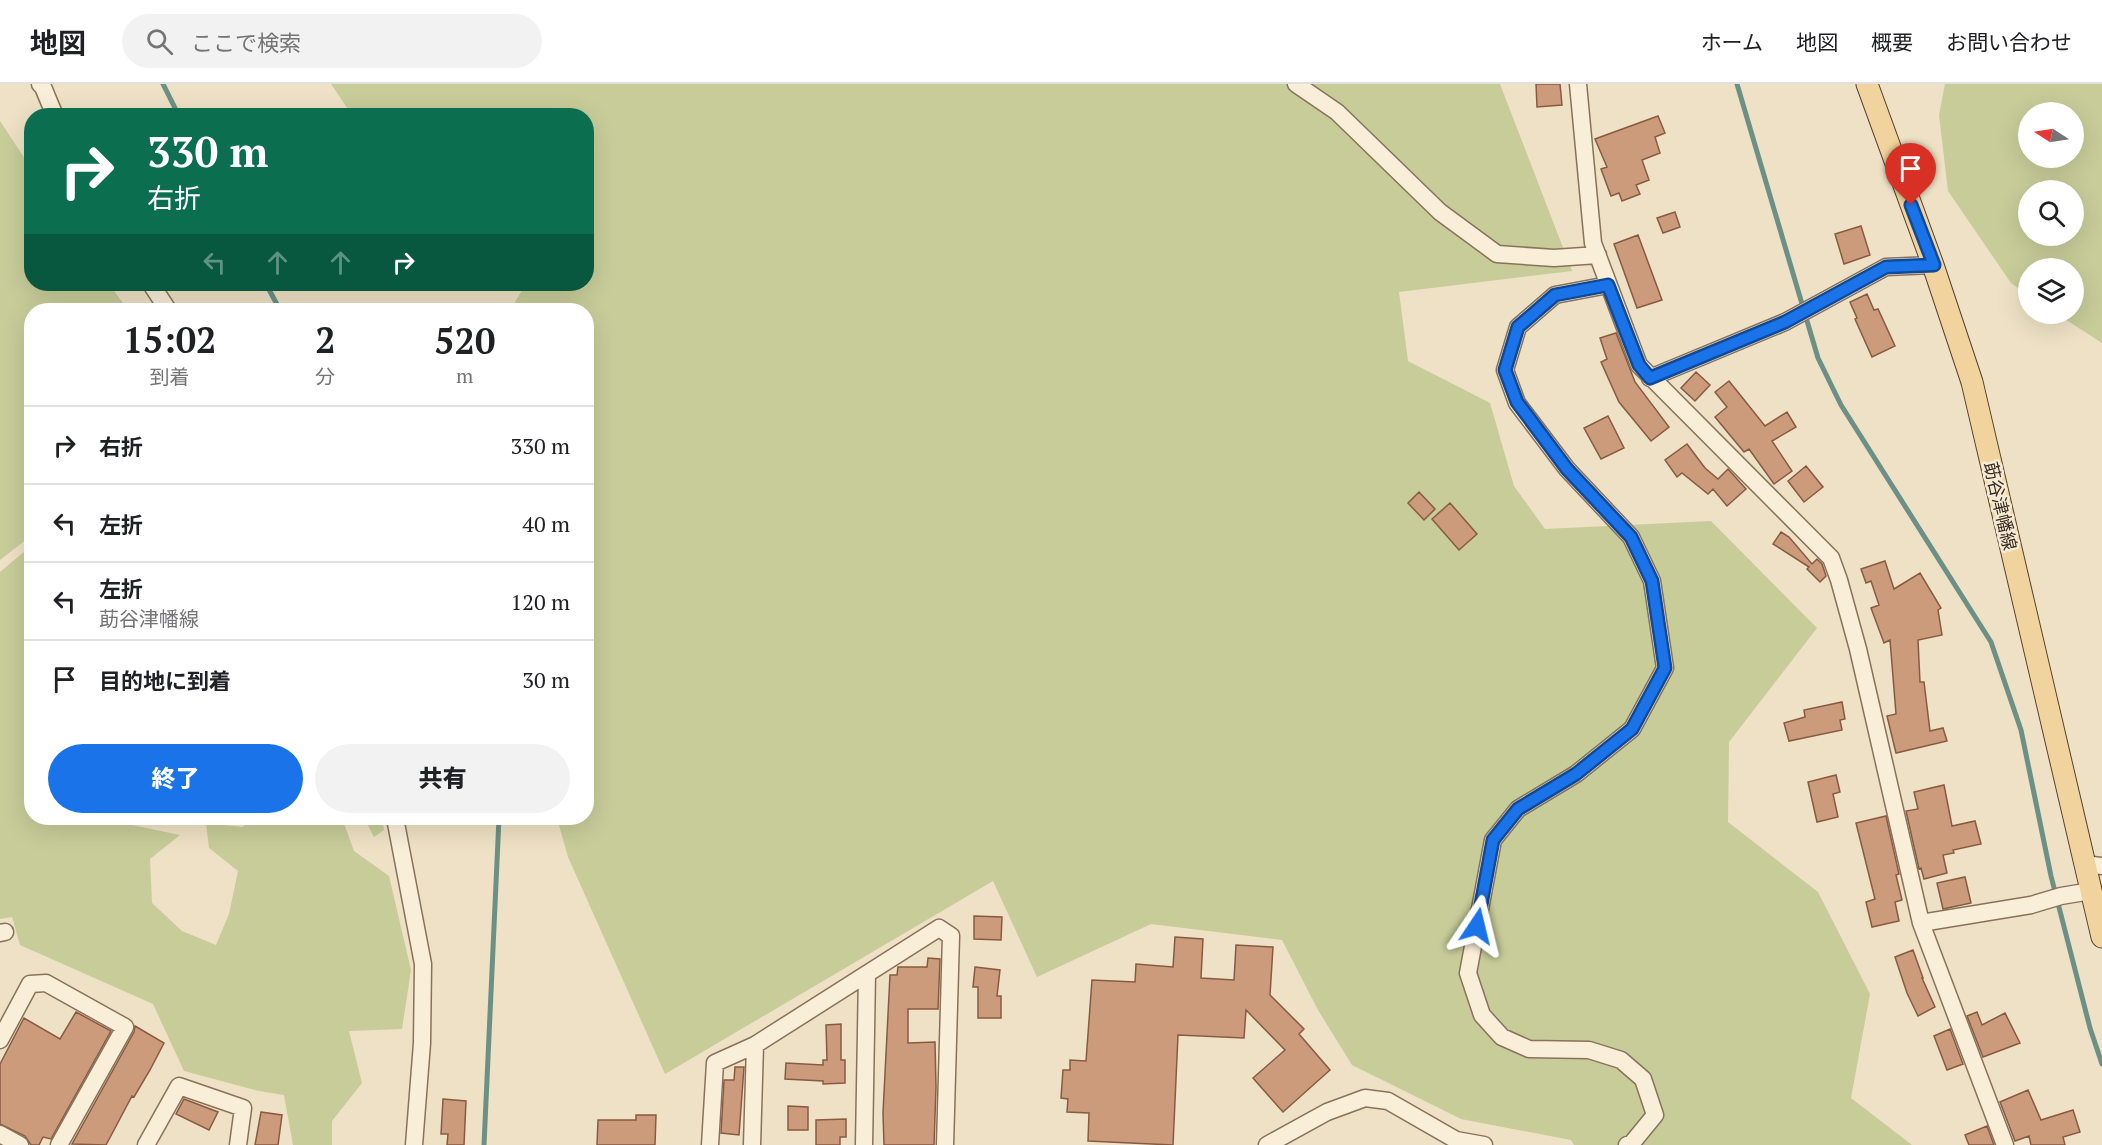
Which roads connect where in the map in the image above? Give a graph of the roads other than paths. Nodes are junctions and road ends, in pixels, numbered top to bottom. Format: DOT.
graph roads {
  1 [pos="40,84"];
  2 [pos="1296,84"];
  3 [pos="1578,84"];
  4 [pos="1867,84"];
  5 [pos="52,108"];
  6 [pos="1598,255"];
  7 [pos="1934,265"];
  8 [pos="1608,285"];
  9 [pos="1650,378"];
  10 [pos="396,825"];
  11 [pos="2093,865"];
  12 [pos="2091,891"];
  13 [pos="1921,923"];
  14 [pos="2102,937"];
  15 [pos="867,974"];
  16 [pos="0,1040"];
  17 [pos="755,1045"];
  18 [pos="0,1134"];
  19 [pos="20,1145"];
  20 [pos="59,1145"];
  21 [pos="146,1145"];
  22 [pos="238,1145"];
  23 [pos="414,1145"];
  24 [pos="710,1145"];
  25 [pos="752,1145"];
  26 [pos="864,1145"];
  27 [pos="945,1145"];
  28 [pos="1267,1145"];
  29 [pos="1484,1145"];
  30 [pos="1627,1145"];
  31 [pos="2004,1145"];
  1 -- 5 [label="street"];
  2 -- 6 [label="street"];
  3 -- 6 [label="street"];
  4 -- 7 [label="main road, 莇谷津幡線"];
  6 -- 8 [label="street"];
  7 -- 9 [label="street"];
  7 -- 11 [label="main road, 莇谷津幡線"];
  8 -- 9 [label="street"];
  8 -- 30 [label="street"];
  9 -- 13 [label="street"];
  10 -- 23 [label="street"];
  11 -- 12 [label="main road, 莇谷津幡線"];
  12 -- 13 [label="street"];
  12 -- 14 [label="main road, 莇谷津幡線"];
  13 -- 31 [label="street"];
  15 -- 17 [label="street"];
  15 -- 26 [label="street"];
  15 -- 27 [label="street"];
  16 -- 20 [label="street"];
  17 -- 24 [label="street"];
  17 -- 25 [label="street"];
  18 -- 19 [label="street"];
  21 -- 22 [label="street"];
  28 -- 29 [label="street"];
}
